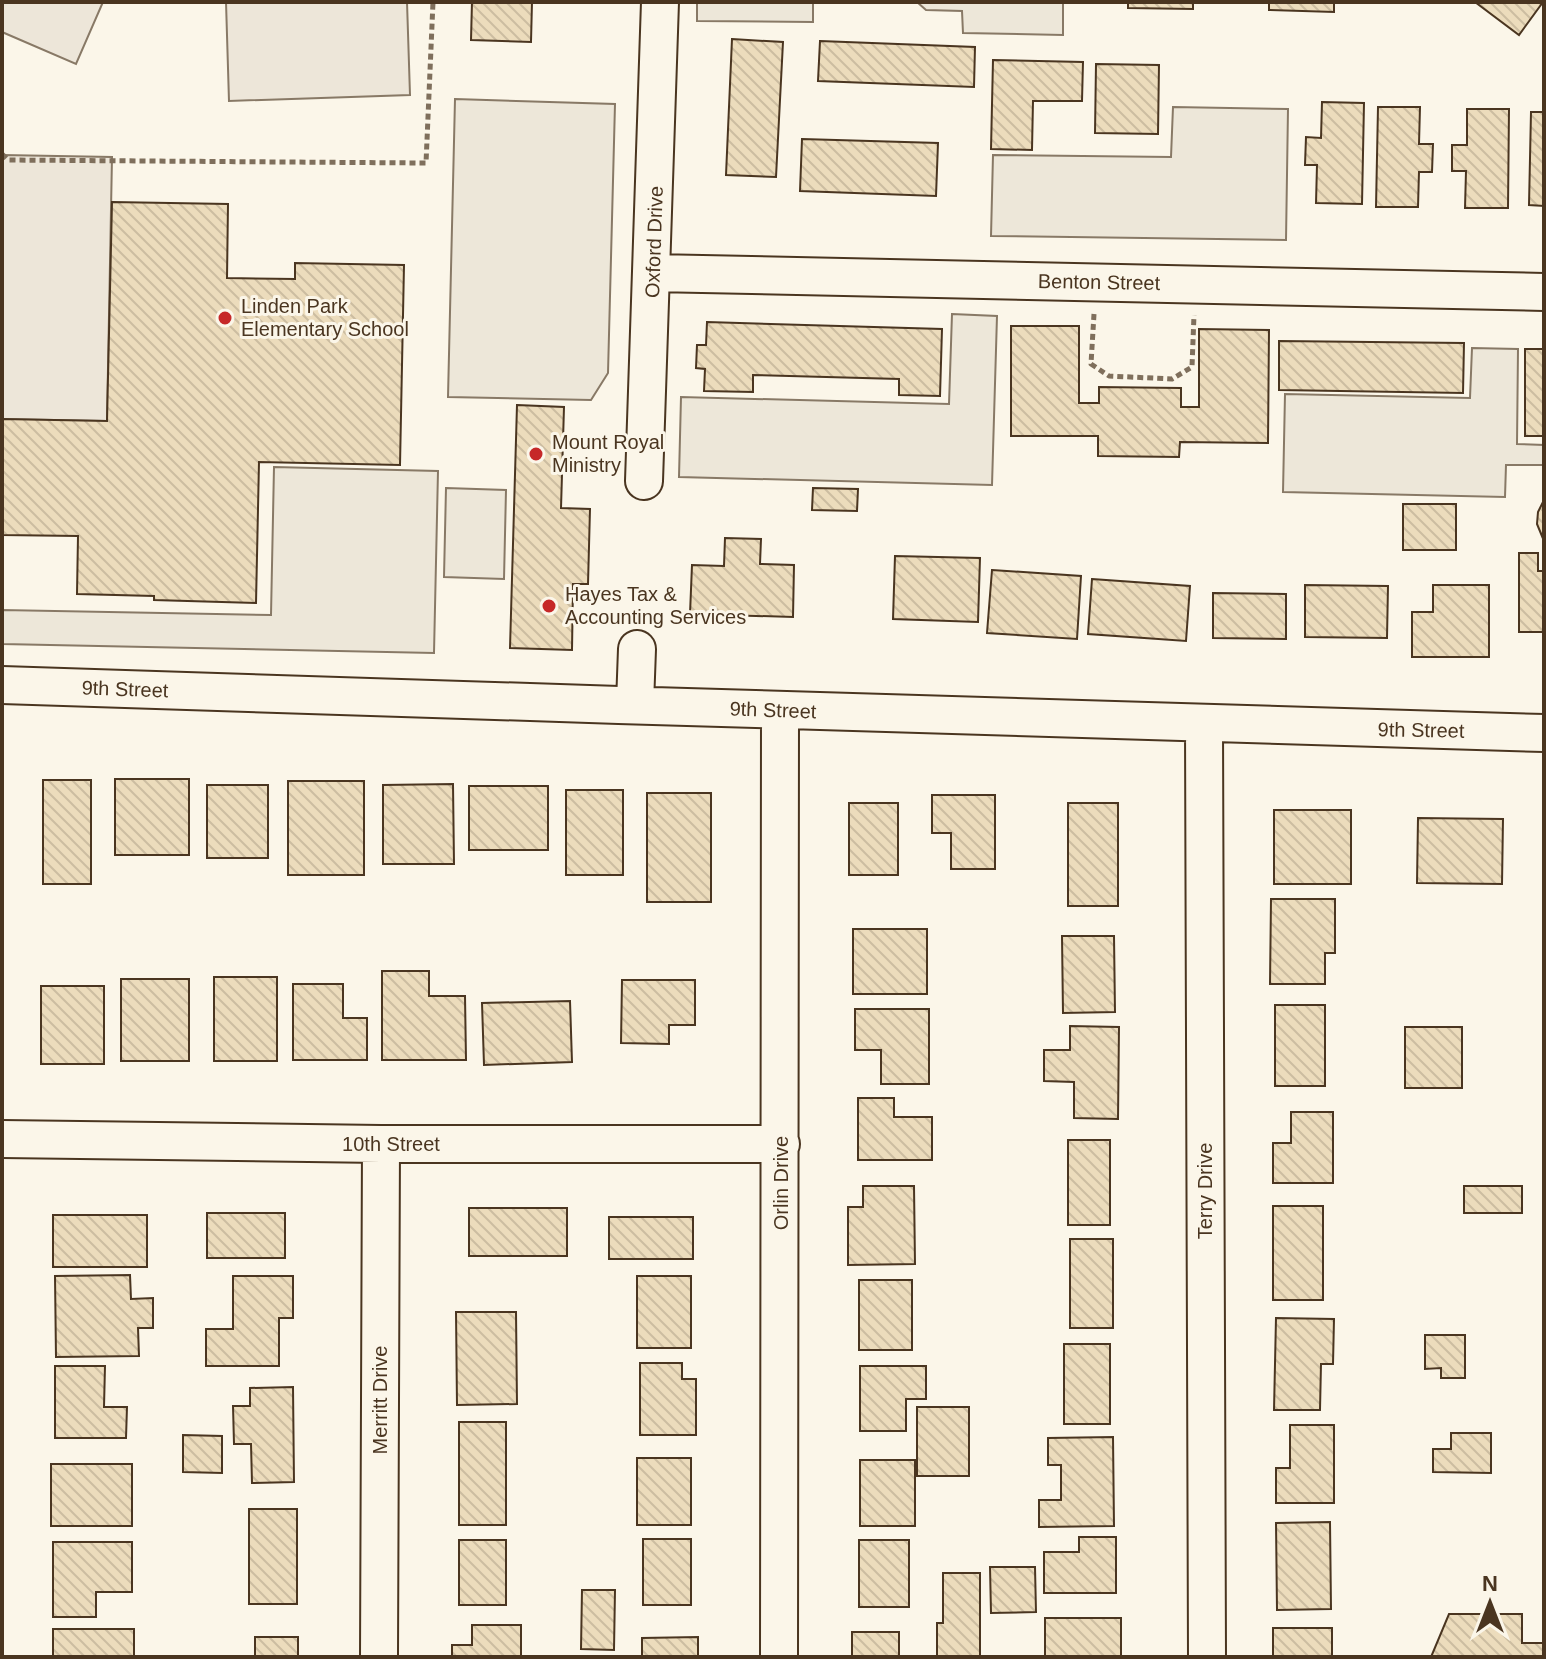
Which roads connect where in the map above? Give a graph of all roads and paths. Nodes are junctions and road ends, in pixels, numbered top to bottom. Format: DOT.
graph roads {
  1 [pos="433,2"];
  2 [pos="660,2"];
  3 [pos="2,154"];
  4 [pos="653,273"];
  5 [pos="1544,292"];
  6 [pos="1095,309"];
  7 [pos="1194,312"];
  8 [pos="644,481"];
  9 [pos="637,649"];
  10 [pos="2,685"];
  11 [pos="635,704"];
  12 [pos="780,710"];
  13 [pos="1204,725"];
  14 [pos="1544,733"];
  15 [pos="2,1139"];
  16 [pos="381,1144"];
  17 [pos="781,1144"];
  18 [pos="379,1657"];
  19 [pos="779,1657"];
  20 [pos="1207,1657"];
  1 -- 3 [label="path"];
  2 -- 4 [label="street, Oxford Drive"];
  4 -- 5 [label="street, Benton Street"];
  4 -- 8 [label="street, Oxford Drive"];
  6 -- 7 [label="path"];
  9 -- 11 [label="street"];
  10 -- 11 [label="street, 9th Street"];
  11 -- 12 [label="street, 9th Street"];
  12 -- 13 [label="street, 9th Street"];
  12 -- 17 [label="street, Orlin Drive"];
  13 -- 14 [label="street, 9th Street"];
  13 -- 20 [label="street, Terry Drive"];
  15 -- 16 [label="street, 10th Street"];
  16 -- 17 [label="street, 10th Street"];
  16 -- 18 [label="street, Merritt Drive"];
  17 -- 19 [label="street, Orlin Drive"];
}
